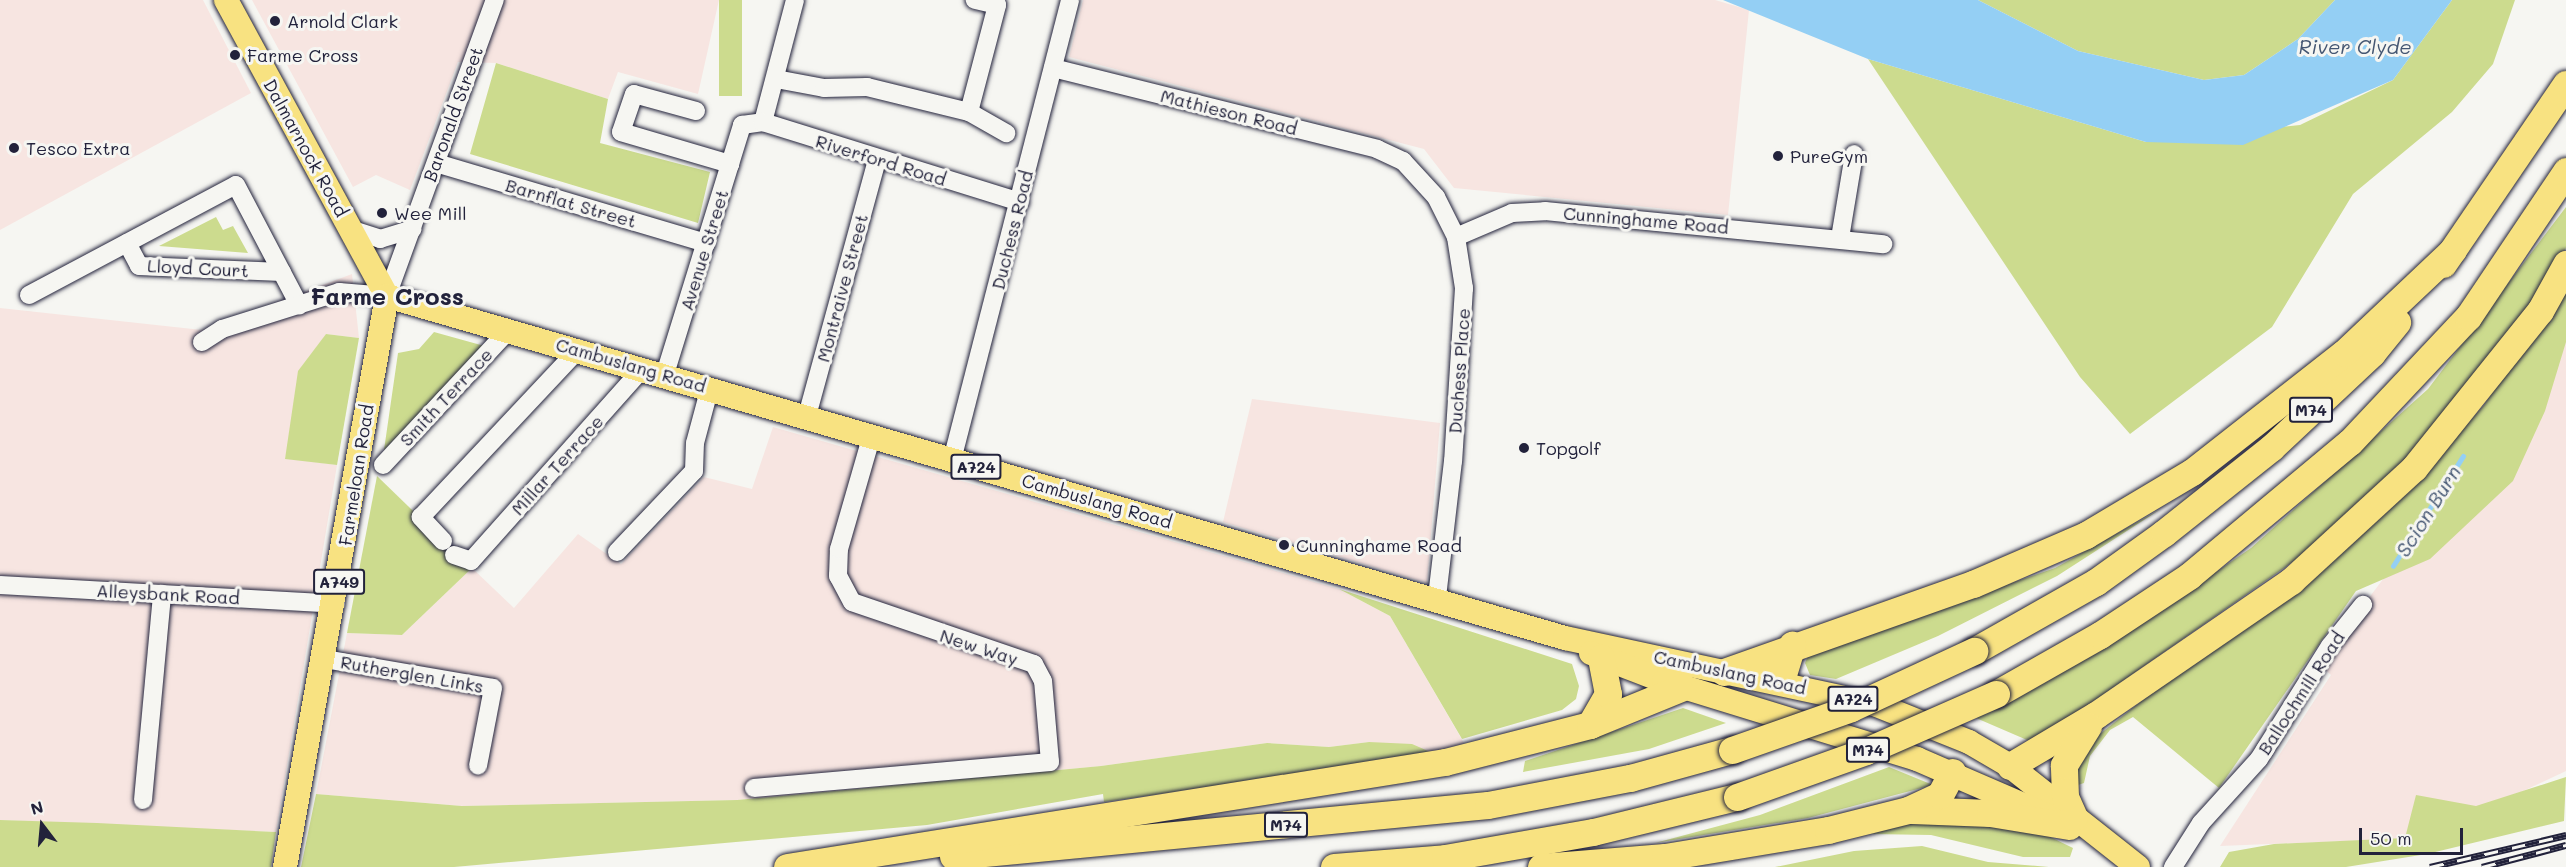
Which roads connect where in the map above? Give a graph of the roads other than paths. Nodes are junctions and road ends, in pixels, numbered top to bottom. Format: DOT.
graph roads {
  1 [pos="226,0"];
  2 [pos="495,0"];
  3 [pos="795,0"];
  4 [pos="975,0"];
  5 [pos="1070,0"];
  6 [pos="997,2"];
  7 [pos="1053,68"];
  8 [pos="776,79"];
  9 [pos="2566,84"];
  10 [pos="696,111"];
  11 [pos="969,111"];
  12 [pos="763,122"];
  13 [pos="742,125"];
  14 [pos="1006,133"];
  15 [pos="1854,154"];
  16 [pos="877,160"];
  17 [pos="1404,161"];
  18 [pos="436,163"];
  19 [pos="730,164"];
  20 [pos="2566,171"];
  21 [pos="1020,202"];
  22 [pos="350,229"];
  23 [pos="412,229"];
  24 [pos="1456,237"];
  25 [pos="1840,238"];
  26 [pos="127,243"];
  27 [pos="706,243"];
  28 [pos="1882,244"];
  29 [pos="2453,250"];
  30 [pos="2566,264"];
  31 [pos="282,272"];
  32 [pos="29,295"];
  33 [pos="387,296"];
  34 [pos="299,305"];
  35 [pos="510,329"];
  36 [pos="202,342"];
  37 [pos="579,350"];
  38 [pos="654,371"];
  39 [pos="710,387"];
  40 [pos="807,416"];
  41 [pos="872,435"];
  42 [pos="952,460"];
  43 [pos="383,465"];
  44 [pos="617,552"];
  45 [pos="0,585"];
  46 [pos="162,594"];
  47 [pos="1437,598"];
  48 [pos="335,604"];
  49 [pos="2363,605"];
  50 [pos="1565,638"];
  51 [pos="1792,645"];
  52 [pos="1601,658"];
  53 [pos="324,659"];
  54 [pos="1724,672"];
  55 [pos="1781,681"];
  56 [pos="1683,687"];
  57 [pos="2096,715"];
  58 [pos="1919,721"];
  59 [pos="1590,725"];
  60 [pos="1809,726"];
  61 [pos="478,766"];
  62 [pos="2010,766"];
  63 [pos="1957,774"];
  64 [pos="754,788"];
  65 [pos="142,800"];
  66 [pos="1908,810"];
  67 [pos="2071,821"];
  68 [pos="285,867"];
  69 [pos="787,867"];
  70 [pos="835,867"];
  71 [pos="1334,867"];
  72 [pos="1541,867"];
  73 [pos="2138,867"];
  74 [pos="2173,867"];
  1 -- 22 [label="main road, Dalmarnock Road"];
  2 -- 18 [label="street, Baronald Street"];
  3 -- 8 [label="street"];
  4 -- 6 [label="street"];
  5 -- 7 [label="street, Duchess Road"];
  6 -- 11 [label="street"];
  7 -- 17 [label="street, Mathieson Road"];
  7 -- 21 [label="street, Duchess Road"];
  8 -- 11 [label="street"];
  8 -- 12 [label="street"];
  9 -- 29 [label="highway, M74"];
  10 -- 19 [label="street"];
  11 -- 14 [label="street"];
  12 -- 13 [label="street, Riverford Road"];
  12 -- 16 [label="street, Riverford Road"];
  13 -- 19 [label="street, Avenue Street"];
  15 -- 25 [label="street"];
  16 -- 21 [label="street, Riverford Road"];
  16 -- 40 [label="street, Montraive Street"];
  17 -- 24 [label="street, Duchess Place"];
  18 -- 23 [label="street, Baronald Street"];
  18 -- 27 [label="street, Barnflat Street"];
  19 -- 27 [label="street, Avenue Street"];
  20 -- 71 [label="highway, M74, bridge"];
  21 -- 42 [label="street, Duchess Road"];
  22 -- 23 [label="street"];
  22 -- 33 [label="main road, Dalmarnock Road"];
  23 -- 33 [label="street, Baronald Street"];
  24 -- 25 [label="street, Cunninghame Road"];
  24 -- 47 [label="street, Duchess Place"];
  25 -- 28 [label="street, Cunninghame Road"];
  26 -- 31 [label="street, Lloyd Court"];
  26 -- 31 [label="street, Lloyd Court"];
  26 -- 32 [label="street, Lloyd Court"];
  27 -- 38 [label="street, Avenue Street"];
  29 -- 51 [label="highway, M74"];
  29 -- 70 [label="highway, M74, bridge"];
  30 -- 57 [label="highway"];
  31 -- 34 [label="street, Lloyd Court"];
  33 -- 34 [label="street"];
  33 -- 35 [label="main road, Cambuslang Road / A724"];
  33 -- 48 [label="main road, Farmeloan Road / A749"];
  34 -- 36 [label="street"];
  35 -- 37 [label="main road, Cambuslang Road / A724"];
  35 -- 43 [label="street, Smith Terrace"];
  37 -- 38 [label="main road, Cambuslang Road / A724"];
  37 -- 38 [label="street, Millar Terrace"];
  38 -- 39 [label="main road, Cambuslang Road / A724"];
  39 -- 40 [label="main road, Cambuslang Road / A724"];
  39 -- 44 [label="street"];
  40 -- 41 [label="main road, Cambuslang Road / A724"];
  41 -- 42 [label="main road, Cambuslang Road / A724"];
  41 -- 64 [label="street, New Way"];
  42 -- 47 [label="main road, Cambuslang Road / A724"];
  45 -- 46 [label="street, Alleysbank Road"];
  46 -- 48 [label="street, Alleysbank Road"];
  46 -- 65 [label="street"];
  47 -- 50 [label="main road, Cambuslang Road / A724"];
  48 -- 53 [label="main road, Farmeloan Road / A749"];
  49 -- 74 [label="street, Ballochmill Road"];
  50 -- 52 [label="main road, Cambuslang Road / A724"];
  50 -- 54 [label="main road, Cambuslang Road / A724"];
  51 -- 54 [label="highway, M74"];
  51 -- 55 [label="highway"];
  52 -- 56 [label="main road, Cambuslang Road / A724"];
  52 -- 59 [label="highway"];
  53 -- 61 [label="street, Rutherglen Links"];
  53 -- 68 [label="main road, Farmeloan Road / A749"];
  54 -- 55 [label="main road, Cambuslang Road / A724"];
  54 -- 56 [label="main road"];
  55 -- 58 [label="main road, Cambuslang Road / A724"];
  55 -- 60 [label="main road"];
  56 -- 59 [label="highway, M74"];
  56 -- 60 [label="main road, Cambuslang Road / A724"];
  57 -- 62 [label="highway"];
  57 -- 67 [label="highway"];
  58 -- 62 [label="main road, Cambuslang Road / A724"];
  58 -- 63 [label="main road"];
  59 -- 69 [label="highway, M74"];
  60 -- 63 [label="main road, Cambuslang Road / A724"];
  62 -- 63 [label="main road"];
  62 -- 67 [label="main road, Cambuslang Road / A724"];
  63 -- 66 [label="highway"];
  63 -- 67 [label="main road, Cambuslang Road / A724"];
  66 -- 67 [label="highway"];
  66 -- 72 [label="highway"];
  67 -- 73 [label="main road, Cambuslang Road / A724"];
}
